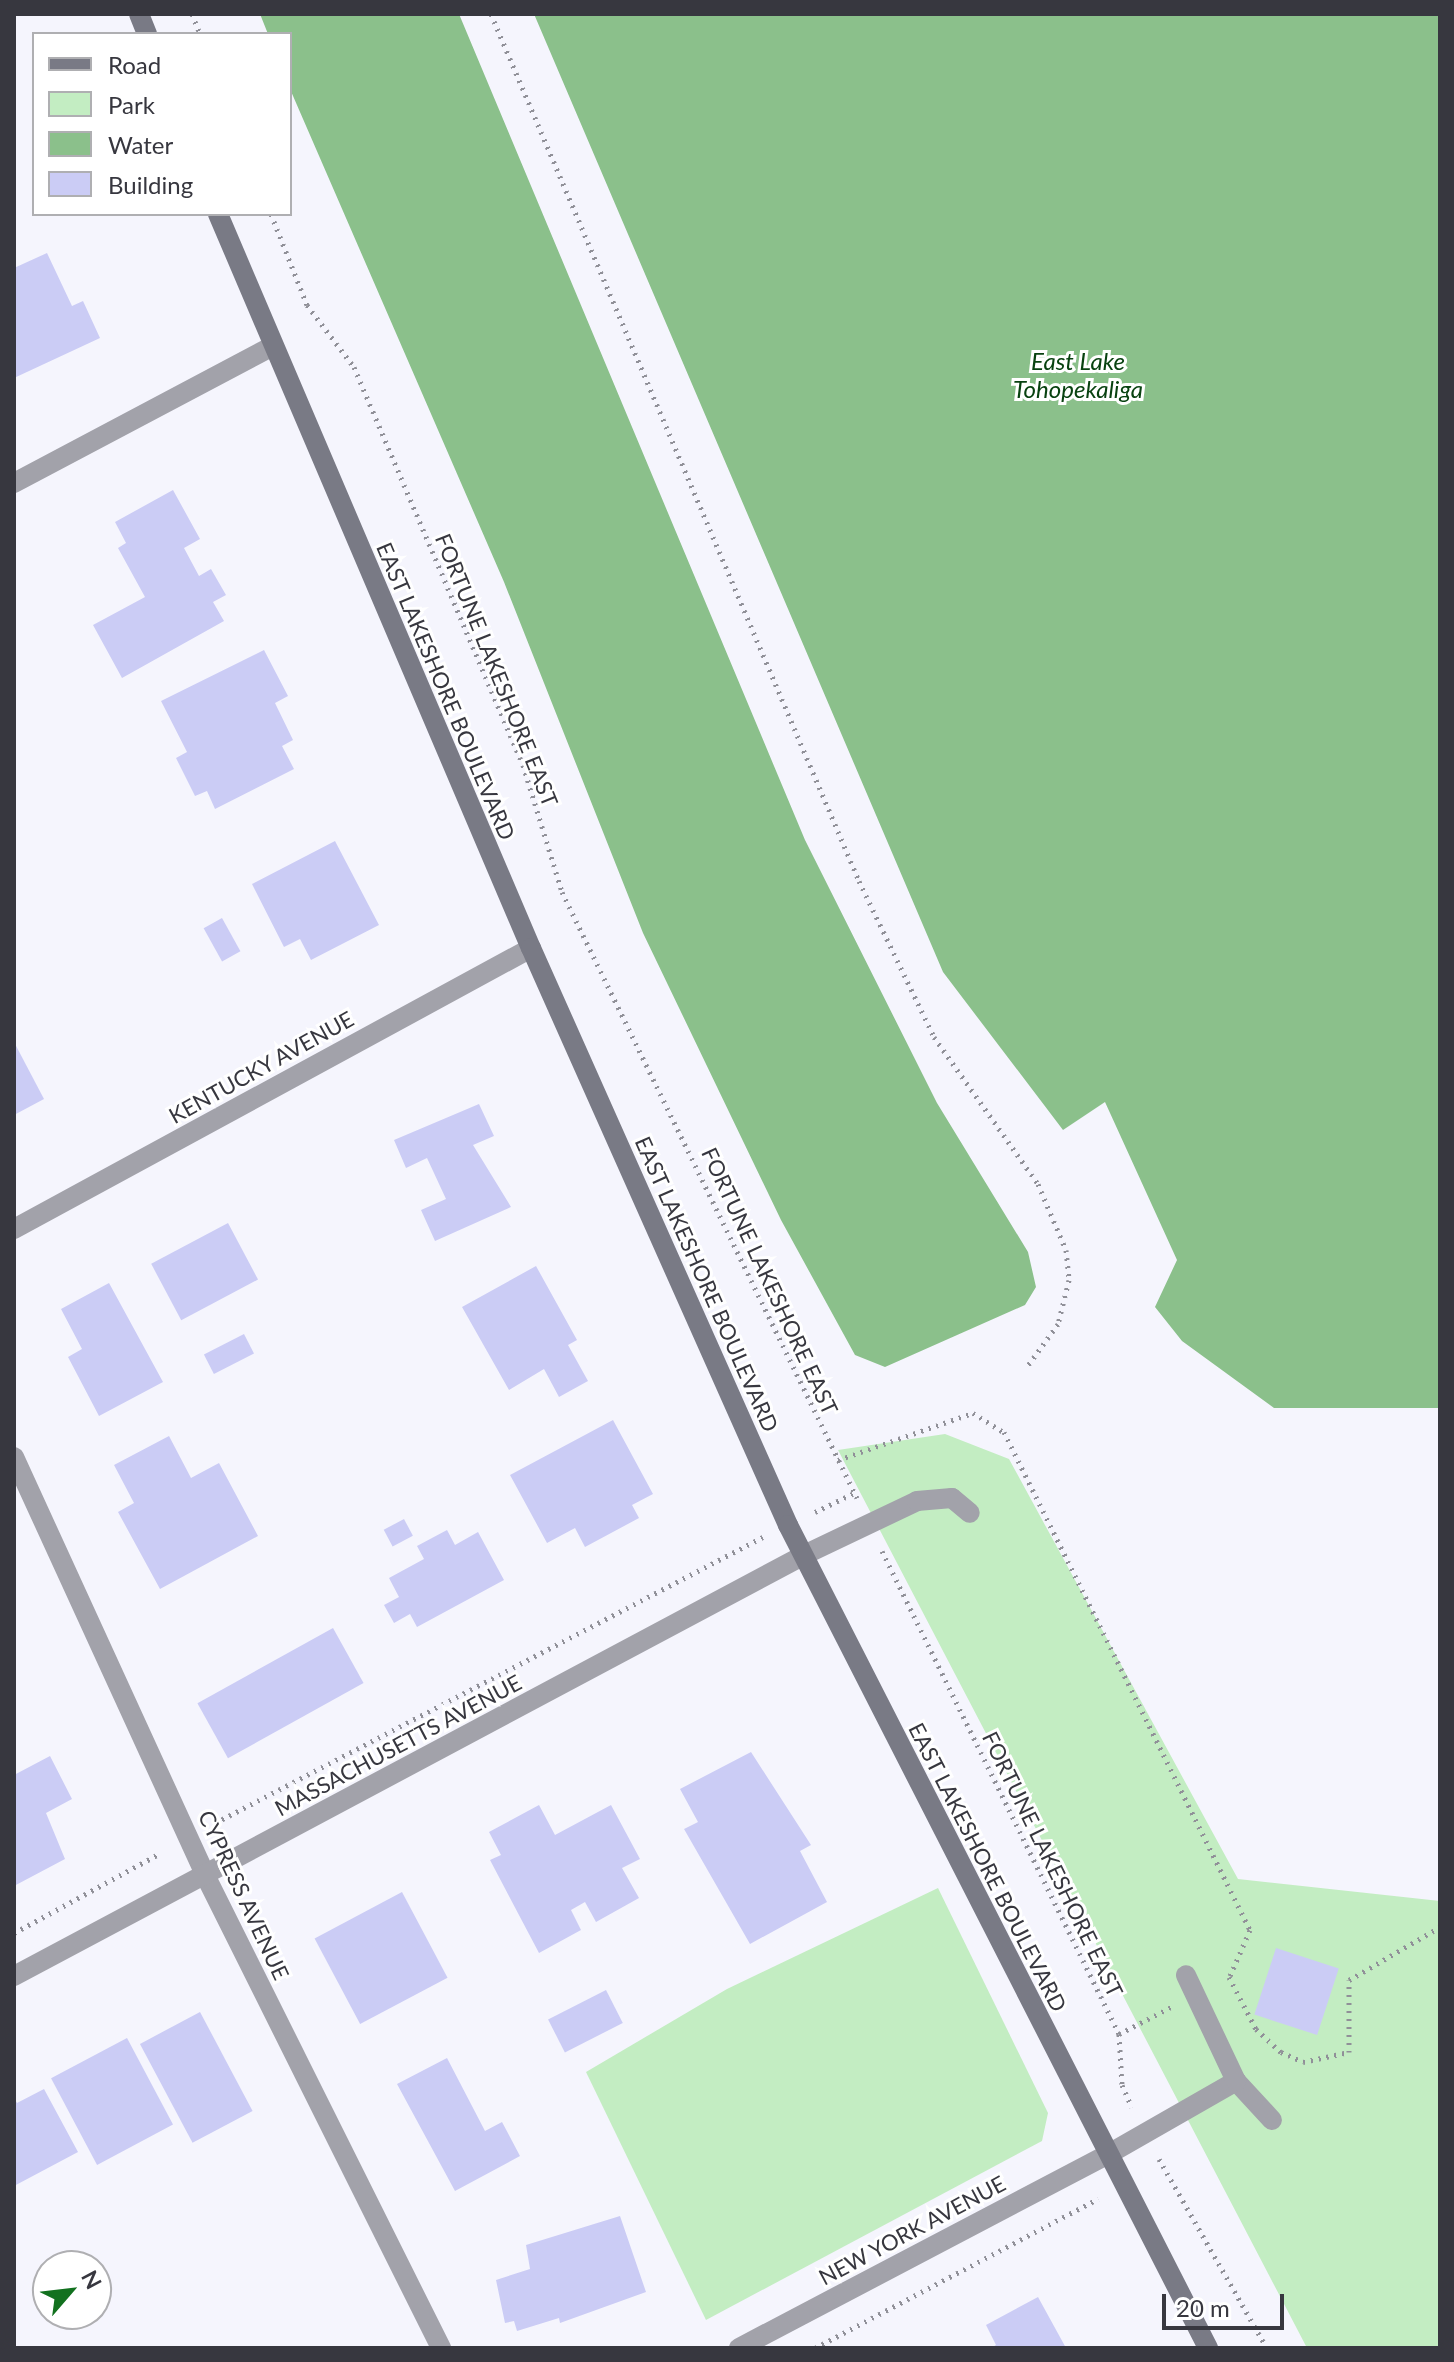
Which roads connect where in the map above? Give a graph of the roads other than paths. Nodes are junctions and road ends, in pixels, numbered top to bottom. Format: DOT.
graph roads {
  1 [pos="219,216"];
  2 [pos="271,347"];
  3 [pos="14,483"];
  4 [pos="531,948"];
  5 [pos="14,1229"];
  6 [pos="14,1457"];
  7 [pos="970,1513"];
  8 [pos="804,1555"];
  9 [pos="205,1875"];
  10 [pos="1186,1975"];
  11 [pos="14,1976"];
  12 [pos="1236,2081"];
  13 [pos="1272,2120"];
  14 [pos="1107,2155"];
  15 [pos="441,2348"];
  16 [pos="739,2348"];
  17 [pos="1208,2348"];
  1 -- 2 [label="street, EAST LAKESHORE BOULEVARD"];
  2 -- 3 [label="street"];
  2 -- 4 [label="street, EAST LAKESHORE BOULEVARD"];
  4 -- 5 [label="street, KENTUCKY AVENUE"];
  4 -- 8 [label="street, EAST LAKESHORE BOULEVARD"];
  6 -- 9 [label="street, CYPRESS AVENUE"];
  7 -- 8 [label="street, MASSACHUSETTS AVENUE"];
  8 -- 9 [label="street, MASSACHUSETTS AVENUE"];
  8 -- 14 [label="street, EAST LAKESHORE BOULEVARD"];
  9 -- 11 [label="street, MASSACHUSETTS AVENUE"];
  9 -- 15 [label="street, CYPRESS AVENUE"];
  10 -- 12 [label="street"];
  12 -- 13 [label="street"];
  12 -- 14 [label="street, NEW YORK AVENUE"];
  14 -- 16 [label="street, NEW YORK AVENUE"];
  14 -- 17 [label="street, EAST LAKESHORE BOULEVARD"];
}
